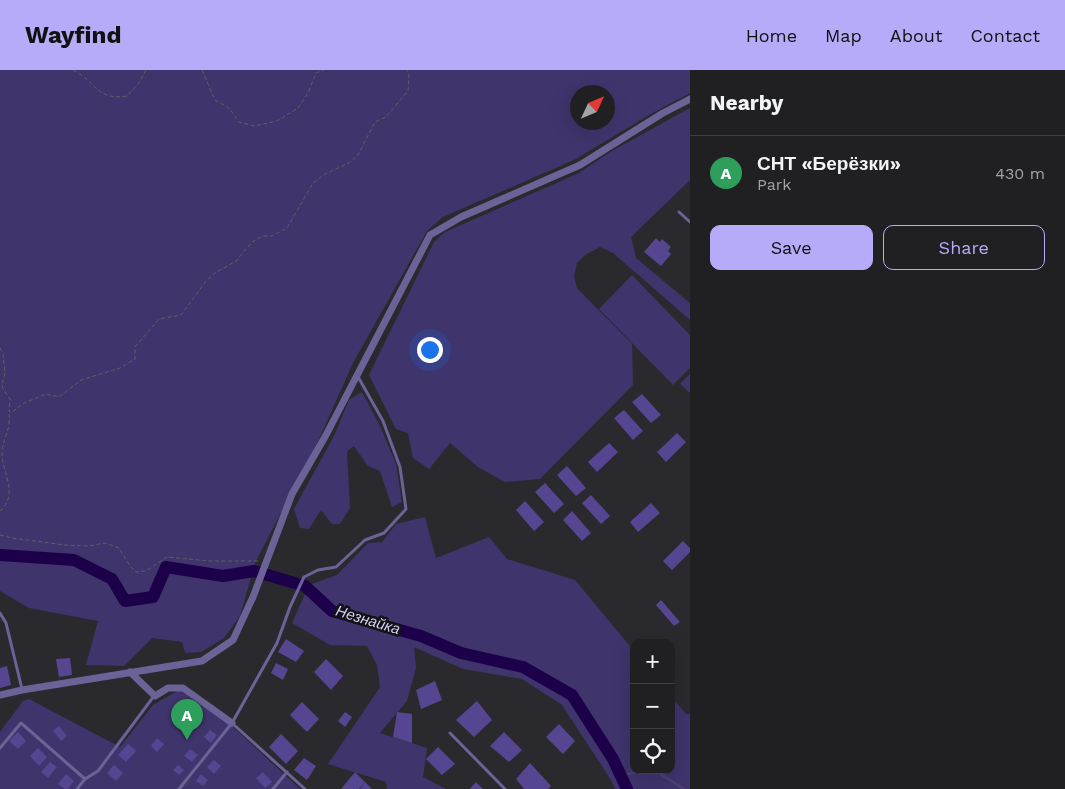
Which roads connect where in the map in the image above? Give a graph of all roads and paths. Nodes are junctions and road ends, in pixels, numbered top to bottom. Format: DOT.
graph roads {
  1 [pos="73,70"];
  2 [pos="146,70"];
  3 [pos="202,70"];
  4 [pos="324,70"];
  5 [pos="407,70"];
  6 [pos="690,99"];
  7 [pos="679,212"];
  8 [pos="690,222"];
  9 [pos="0,348"];
  10 [pos="357,374"];
  11 [pos="9,411"];
  12 [pos="0,511"];
  13 [pos="0,535"];
  14 [pos="267,561"];
  15 [pos="0,613"];
  16 [pos="130,672"];
  17 [pos="22,690"];
  18 [pos="0,695"];
  19 [pos="155,696"];
  20 [pos="232,723"];
  21 [pos="450,733"];
  22 [pos="0,748"];
  23 [pos="287,772"];
  24 [pos="85,779"];
  25 [pos="77,789"];
  26 [pos="179,789"];
  27 [pos="273,789"];
  28 [pos="305,789"];
  29 [pos="505,789"];
  1 -- 2 [label="path"];
  3 -- 4 [label="path"];
  5 -- 11 [label="path"];
  6 -- 10 [label="street"];
  7 -- 8 [label="lane"];
  9 -- 11 [label="path"];
  10 -- 14 [label="street"];
  10 -- 20 [label="lane"];
  11 -- 12 [label="path"];
  13 -- 14 [label="path"];
  14 -- 16 [label="street"];
  15 -- 17 [label="lane"];
  16 -- 17 [label="street"];
  16 -- 19 [label="street"];
  17 -- 18 [label="street"];
  19 -- 20 [label="street"];
  19 -- 24 [label="lane"];
  20 -- 23 [label="lane"];
  20 -- 26 [label="lane"];
  21 -- 29 [label="lane"];
  22 -- 24 [label="lane"];
  23 -- 27 [label="lane"];
  23 -- 28 [label="lane"];
  24 -- 25 [label="lane"];
}
